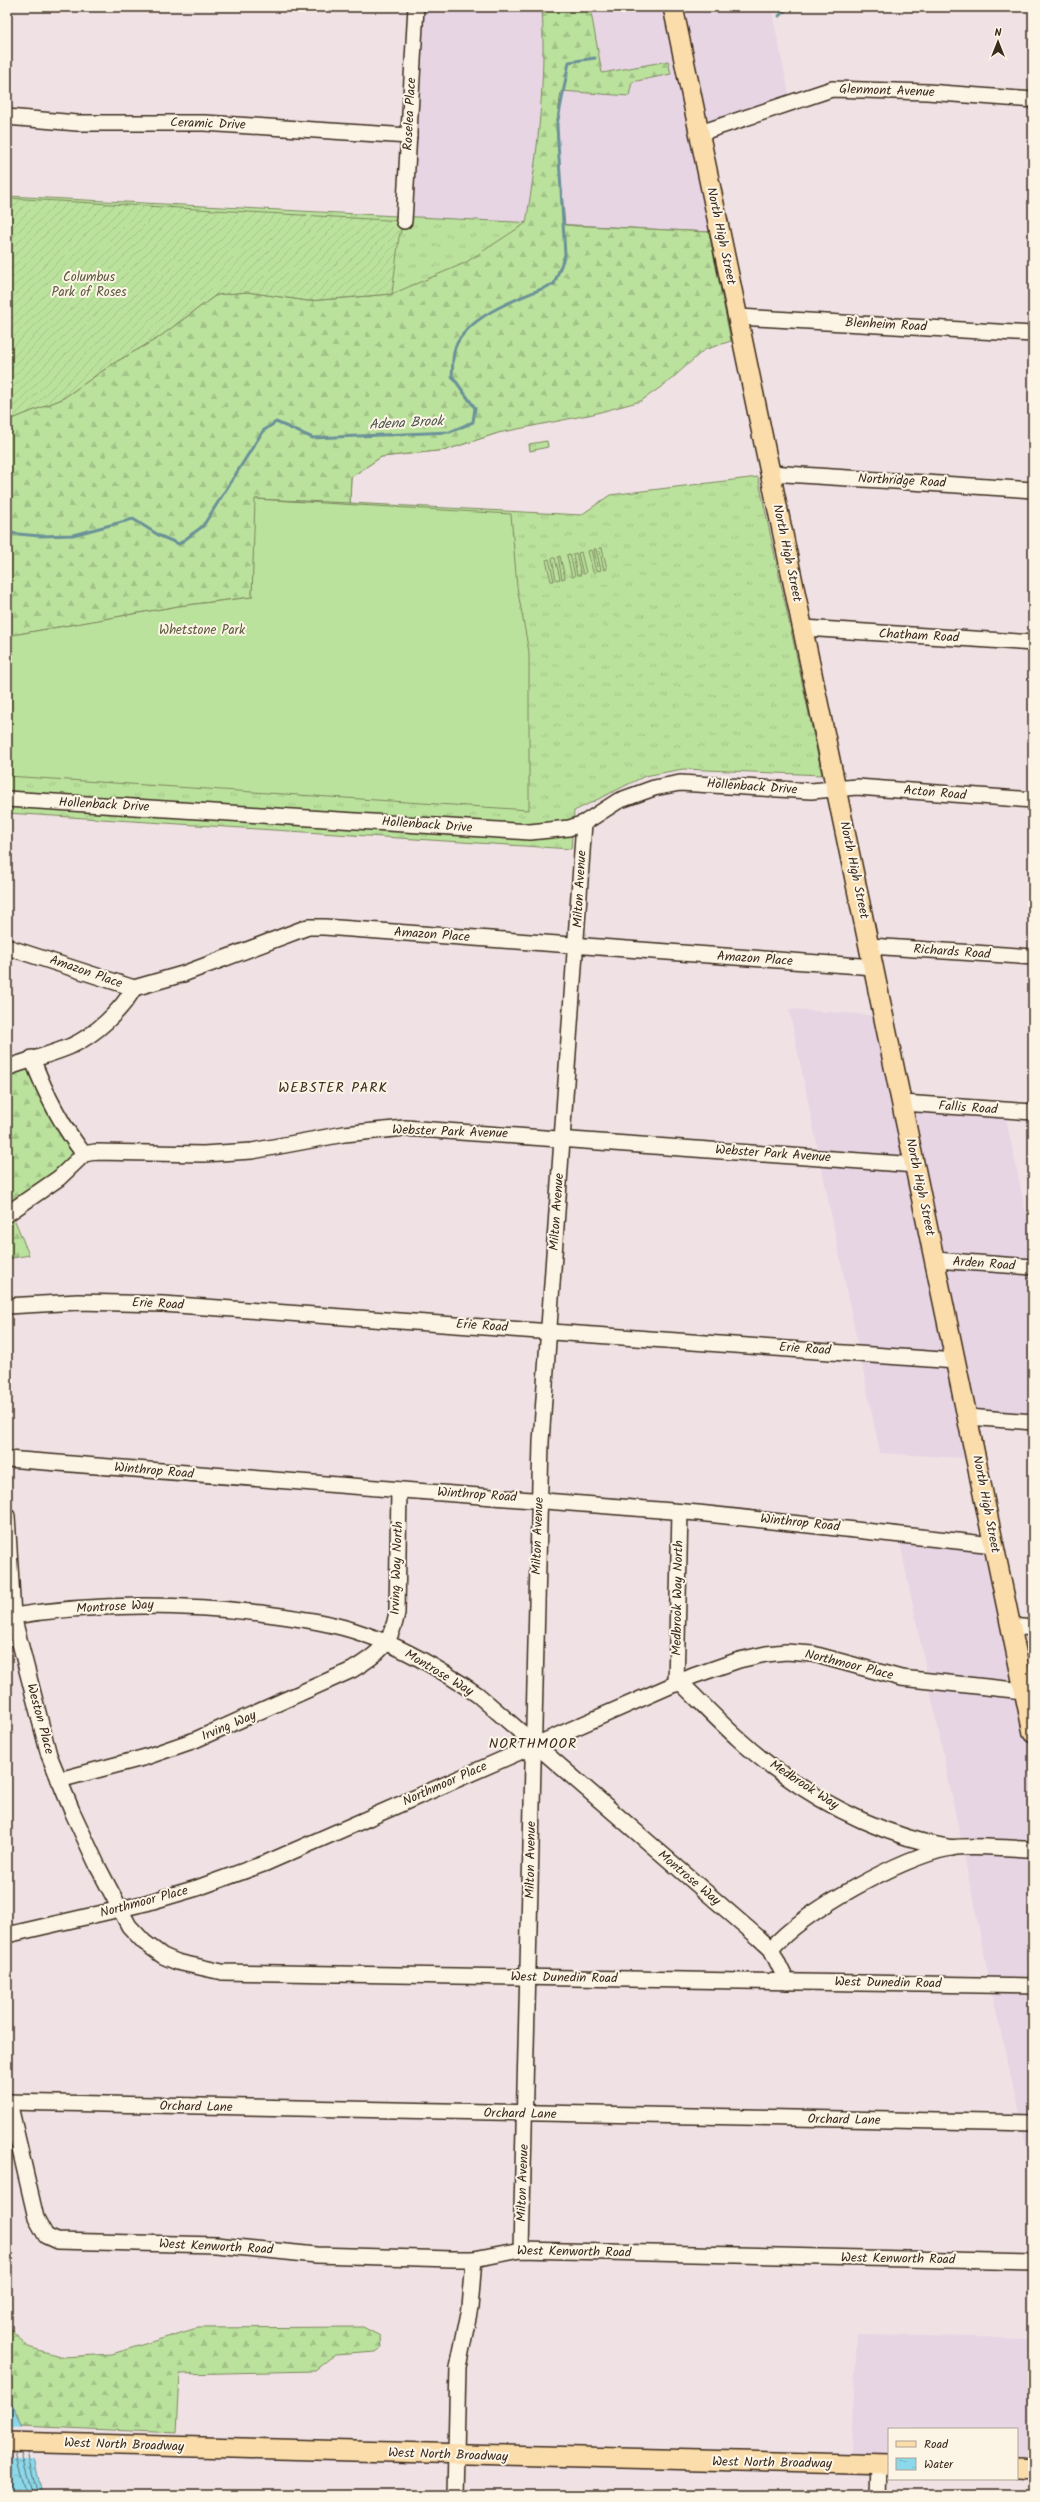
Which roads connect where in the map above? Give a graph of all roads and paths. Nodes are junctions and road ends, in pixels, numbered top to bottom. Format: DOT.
graph roads {
  1 [pos="416,7"];
  2 [pos="673,7"];
  3 [pos="1033,100"];
  4 [pos="7,117"];
  5 [pos="700,133"];
  6 [pos="409,136"];
  7 [pos="404,221"];
  8 [pos="739,317"];
  9 [pos="1033,334"];
  10 [pos="770,473"];
  11 [pos="1033,490"];
  12 [pos="804,628"];
  13 [pos="1033,643"];
  14 [pos="837,788"];
  15 [pos="7,799"];
  16 [pos="1033,800"];
  17 [pos="584,823"];
  18 [pos="576,945"];
  19 [pos="870,946"];
  20 [pos="7,947"];
  21 [pos="1033,957"];
  22 [pos="874,967"];
  23 [pos="134,988"];
  24 [pos="32,1058"];
  25 [pos="7,1068"];
  26 [pos="903,1103"];
  27 [pos="1033,1112"];
  28 [pos="562,1138"];
  29 [pos="84,1154"];
  30 [pos="916,1164"];
  31 [pos="7,1214"];
  32 [pos="935,1260"];
  33 [pos="1033,1267"];
  34 [pos="7,1306"];
  35 [pos="548,1330"];
  36 [pos="956,1361"];
  37 [pos="968,1417"];
  38 [pos="1033,1422"];
  39 [pos="7,1459"];
  40 [pos="399,1490"];
  41 [pos="539,1500"];
  42 [pos="680,1512"];
  43 [pos="7,1516"];
  44 [pos="994,1545"];
  45 [pos="10,1616"];
  46 [pos="1011,1626"];
  47 [pos="1033,1628"];
  48 [pos="387,1644"];
  49 [pos="678,1683"];
  50 [pos="1024,1691"];
  51 [pos="1033,1733"];
  52 [pos="533,1744"];
  53 [pos="59,1780"];
  54 [pos="952,1848"];
  55 [pos="1033,1849"];
  56 [pos="119,1909"];
  57 [pos="7,1935"];
  58 [pos="771,1949"];
  59 [pos="528,1977"];
  60 [pos="786,1982"];
  61 [pos="1033,1986"];
  62 [pos="8,2102"];
  63 [pos="525,2114"];
  64 [pos="1033,2123"];
  65 [pos="521,2250"];
  66 [pos="474,2259"];
  67 [pos="1033,2262"];
  68 [pos="7,2442"];
  69 [pos="456,2455"];
  70 [pos="884,2465"];
  71 [pos="1018,2468"];
  72 [pos="1033,2469"];
  73 [pos="455,2495"];
  74 [pos="878,2495"];
  1 -- 6 [label="street, Roselea Place"];
  2 -- 5 [label="main road, North High Street"];
  3 -- 5 [label="street, Glenmont Avenue"];
  4 -- 6 [label="street, Ceramic Drive"];
  5 -- 8 [label="main road, North High Street"];
  6 -- 7 [label="street, Roselea Place"];
  8 -- 9 [label="street, Blenheim Road"];
  8 -- 10 [label="main road, North High Street"];
  10 -- 11 [label="street, Northridge Road"];
  10 -- 12 [label="main road, North High Street"];
  12 -- 13 [label="street, Chatham Road"];
  12 -- 14 [label="main road, North High Street"];
  14 -- 16 [label="street, Acton Road"];
  14 -- 17 [label="street, Hollenback Drive"];
  14 -- 19 [label="main road, North High Street"];
  15 -- 17 [label="street, Hollenback Drive"];
  17 -- 18 [label="street, Milton Avenue"];
  18 -- 22 [label="street, Amazon Place"];
  18 -- 23 [label="street, Amazon Place"];
  18 -- 28 [label="street, Milton Avenue"];
  19 -- 21 [label="street, Richards Road"];
  19 -- 22 [label="main road, North High Street"];
  20 -- 23 [label="street, Amazon Place"];
  22 -- 26 [label="main road, North High Street"];
  23 -- 24 [label="street"];
  24 -- 25 [label="street"];
  24 -- 29 [label="street"];
  26 -- 27 [label="street, Fallis Road"];
  26 -- 30 [label="main road, North High Street"];
  28 -- 29 [label="street, Webster Park Avenue"];
  28 -- 30 [label="street, Webster Park Avenue"];
  28 -- 35 [label="street, Milton Avenue"];
  29 -- 31 [label="street"];
  30 -- 32 [label="main road, North High Street"];
  32 -- 33 [label="street, Arden Road"];
  32 -- 36 [label="main road, North High Street"];
  34 -- 35 [label="street, Erie Road"];
  35 -- 36 [label="street, Erie Road"];
  35 -- 41 [label="street, Milton Avenue"];
  36 -- 37 [label="main road, North High Street"];
  37 -- 38 [label="street"];
  37 -- 44 [label="main road, North High Street"];
  39 -- 40 [label="street, Winthrop Road"];
  40 -- 41 [label="street, Winthrop Road"];
  40 -- 48 [label="street, Irving Way North"];
  41 -- 42 [label="street, Winthrop Road"];
  41 -- 52 [label="street, Milton Avenue"];
  42 -- 44 [label="street, Winthrop Road"];
  42 -- 49 [label="street, Medbrook Way North"];
  43 -- 45 [label="street, Weston Place"];
  44 -- 46 [label="main road, North High Street"];
  45 -- 48 [label="street, Montrose Way"];
  45 -- 53 [label="street, Weston Place"];
  46 -- 47 [label="street"];
  46 -- 50 [label="main road, North High Street"];
  48 -- 52 [label="street, Montrose Way"];
  48 -- 53 [label="street, Irving Way"];
  49 -- 50 [label="street, Northmoor Place"];
  49 -- 52 [label="street, Northmoor Place"];
  49 -- 54 [label="street, Medbrook Way"];
  50 -- 51 [label="main road, North High Street"];
  52 -- 56 [label="street, Northmoor Place"];
  52 -- 58 [label="street, Montrose Way"];
  52 -- 59 [label="street, Milton Avenue"];
  53 -- 56 [label="street, Weston Place"];
  54 -- 55 [label="street"];
  54 -- 58 [label="street"];
  56 -- 57 [label="street, Northmoor Place"];
  56 -- 59 [label="street, West Dunedin Road"];
  58 -- 60 [label="street, Montrose Way"];
  59 -- 60 [label="street, West Dunedin Road"];
  59 -- 63 [label="street, Milton Avenue"];
  60 -- 61 [label="street, West Dunedin Road"];
  62 -- 63 [label="street, Orchard Lane"];
  62 -- 66 [label="street, West Kenworth Road"];
  63 -- 64 [label="street, Orchard Lane"];
  63 -- 65 [label="street, Milton Avenue"];
  65 -- 66 [label="street, West Kenworth Road"];
  65 -- 67 [label="street, West Kenworth Road"];
  66 -- 69 [label="street"];
  68 -- 69 [label="main road, West North Broadway"];
  69 -- 70 [label="main road, West North Broadway"];
  69 -- 73 [label="street"];
  70 -- 74 [label="street"];
  71 -- 72 [label="main road"];
}
